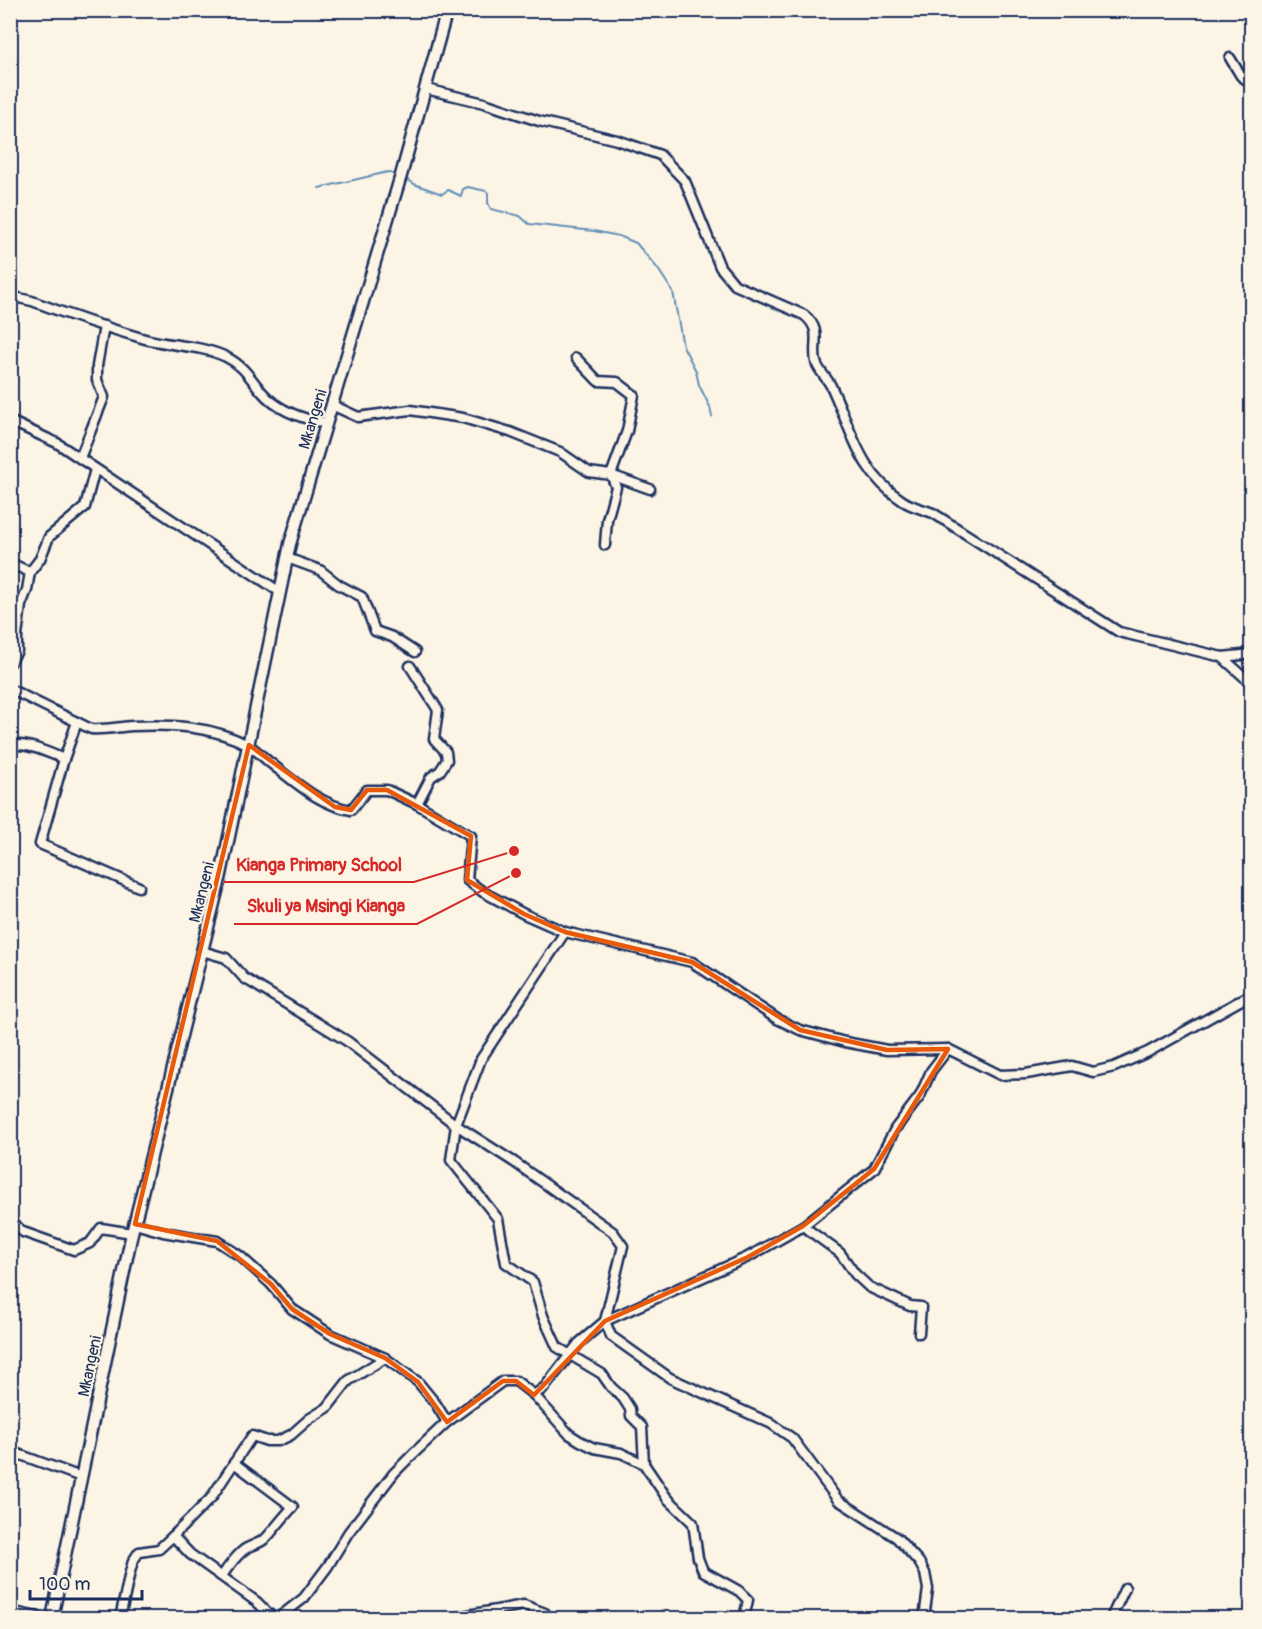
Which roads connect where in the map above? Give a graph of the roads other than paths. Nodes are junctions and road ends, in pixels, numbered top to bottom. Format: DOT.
graph roads {
  1 [pos="447,10"];
  2 [pos="1230,58"];
  3 [pos="1251,84"];
  4 [pos="426,89"];
  5 [pos="10,299"];
  6 [pos="104,326"];
  7 [pos="576,358"];
  8 [pos="332,405"];
  9 [pos="10,421"];
  10 [pos="326,423"];
  11 [pos="80,458"];
  12 [pos="95,469"];
  13 [pos="611,475"];
  14 [pos="650,489"];
  15 [pos="605,545"];
  16 [pos="287,558"];
  17 [pos="10,563"];
  18 [pos="30,572"];
  19 [pos="280,592"];
  20 [pos="415,652"];
  21 [pos="1251,654"];
  22 [pos="1222,657"];
  23 [pos="10,663"];
  24 [pos="410,666"];
  25 [pos="1251,684"];
  26 [pos="10,688"];
  27 [pos="77,722"];
  28 [pos="10,745"];
  29 [pos="249,745"];
  30 [pos="64,759"];
  31 [pos="417,804"];
  32 [pos="139,887"];
  33 [pos="565,932"];
  34 [pos="202,951"];
  35 [pos="1251,994"];
  36 [pos="948,1049"];
  37 [pos="456,1125"];
  38 [pos="10,1220"];
  39 [pos="803,1226"];
  40 [pos="134,1228"];
  41 [pos="605,1321"];
  42 [pos="919,1333"];
  43 [pos="569,1355"];
  44 [pos="385,1358"];
  45 [pos="534,1395"];
  46 [pos="447,1422"];
  47 [pos="10,1451"];
  48 [pos="234,1463"];
  49 [pos="644,1464"];
  50 [pos="81,1477"];
  51 [pos="173,1536"];
  52 [pos="222,1576"];
  53 [pos="1125,1588"];
  54 [pos="10,1611"];
  55 [pos="539,1614"];
  56 [pos="42,1618"];
  57 [pos="52,1618"];
  58 [pos="120,1618"];
  59 [pos="273,1618"];
  60 [pos="278,1618"];
  61 [pos="451,1618"];
  62 [pos="744,1618"];
  63 [pos="924,1618"];
  64 [pos="1111,1618"];
  1 -- 4 [label="street, Mkangeni"];
  2 -- 3 [label="street"];
  4 -- 8 [label="street, Mkangeni"];
  4 -- 22 [label="street"];
  5 -- 6 [label="street"];
  6 -- 10 [label="street"];
  6 -- 11 [label="street"];
  7 -- 13 [label="street"];
  8 -- 10 [label="street, Mkangeni"];
  8 -- 13 [label="street"];
  9 -- 11 [label="street"];
  10 -- 16 [label="street, Mkangeni"];
  11 -- 12 [label="street"];
  12 -- 18 [label="street"];
  12 -- 19 [label="street"];
  13 -- 14 [label="street"];
  13 -- 15 [label="street"];
  16 -- 19 [label="street, Mkangeni"];
  16 -- 20 [label="street"];
  17 -- 18 [label="street"];
  18 -- 23 [label="street"];
  19 -- 29 [label="street, Mkangeni"];
  21 -- 22 [label="street"];
  22 -- 25 [label="street"];
  24 -- 31 [label="street"];
  26 -- 27 [label="street"];
  27 -- 29 [label="street"];
  27 -- 30 [label="street"];
  28 -- 30 [label="street"];
  29 -- 31 [label="street"];
  29 -- 34 [label="street, Mkangeni"];
  30 -- 32 [label="street"];
  31 -- 33 [label="street"];
  33 -- 36 [label="street"];
  33 -- 37 [label="street"];
  34 -- 37 [label="street"];
  34 -- 40 [label="street, Mkangeni"];
  35 -- 36 [label="street"];
  36 -- 39 [label="street"];
  37 -- 41 [label="street"];
  37 -- 43 [label="street"];
  38 -- 40 [label="street"];
  39 -- 41 [label="street"];
  39 -- 42 [label="street"];
  40 -- 44 [label="street"];
  40 -- 50 [label="street, Mkangeni"];
  41 -- 43 [label="street"];
  41 -- 63 [label="street"];
  43 -- 45 [label="street"];
  43 -- 49 [label="street"];
  44 -- 46 [label="street"];
  44 -- 48 [label="street"];
  45 -- 46 [label="street"];
  45 -- 49 [label="street"];
  46 -- 60 [label="street"];
  47 -- 50 [label="street"];
  48 -- 51 [label="street"];
  48 -- 52 [label="street"];
  49 -- 62 [label="street"];
  50 -- 57 [label="street, Mkangeni"];
  51 -- 52 [label="street"];
  51 -- 58 [label="street"];
  52 -- 59 [label="street"];
  53 -- 64 [label="street"];
  54 -- 56 [label="street"];
  55 -- 61 [label="street"];
}
